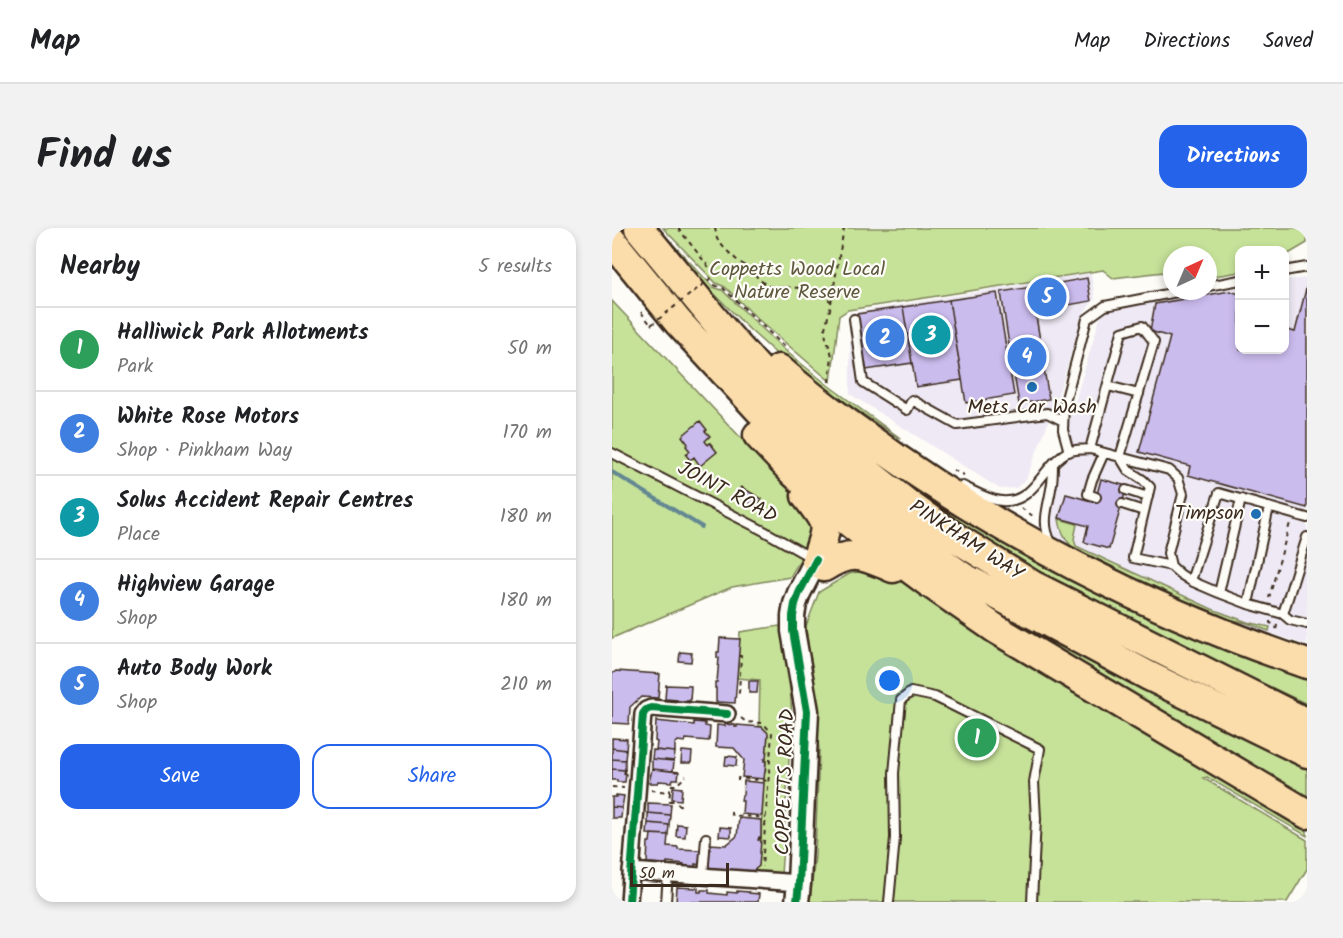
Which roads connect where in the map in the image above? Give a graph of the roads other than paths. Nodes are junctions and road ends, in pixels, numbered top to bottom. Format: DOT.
graph roads {
  1 [pos="641,229"];
  2 [pos="612,241"];
  3 [pos="1307,267"];
  4 [pos="1289,270"];
  5 [pos="694,279"];
  6 [pos="1235,281"];
  7 [pos="1217,284"];
  8 [pos="1163,295"];
  9 [pos="854,319"];
  10 [pos="665,324"];
  11 [pos="1108,386"];
  12 [pos="1139,394"];
  13 [pos="1063,422"];
  14 [pos="768,446"];
  15 [pos="883,449"];
  16 [pos="1090,449"];
  17 [pos="1069,452"];
  18 [pos="612,453"];
  19 [pos="1104,453"];
  20 [pos="1120,457"];
  21 [pos="1053,464"];
  22 [pos="934,473"];
  23 [pos="955,483"];
  24 [pos="1126,490"];
  25 [pos="1096,497"];
  26 [pos="1148,497"];
  27 [pos="1241,499"];
  28 [pos="1122,504"];
  29 [pos="1269,507"];
  30 [pos="1144,511"];
  31 [pos="1307,518"];
  32 [pos="1307,537"];
  33 [pos="820,564"];
  34 [pos="1074,565"];
  35 [pos="1171,566"];
  36 [pos="1191,581"];
  37 [pos="928,582"];
  38 [pos="1219,593"];
  39 [pos="1248,604"];
  40 [pos="1283,614"];
  41 [pos="1307,624"];
  42 [pos="1307,664"];
  43 [pos="732,715"];
  44 [pos="1307,723"];
  45 [pos="1307,753"];
  46 [pos="1307,814"];
  47 [pos="706,838"];
  48 [pos="631,871"];
  49 [pos="668,873"];
  50 [pos="703,876"];
  51 [pos="798,892"];
  52 [pos="629,902"];
  53 [pos="666,902"];
  54 [pos="889,902"];
  55 [pos="1032,902"];
  1 -- 5 [label="highway"];
  2 -- 10 [label="highway"];
  3 -- 4 [label="lane"];
  5 -- 15 [label="highway"];
  5 -- 44 [label="highway, PINKHAM WAY"];
  6 -- 7 [label="lane"];
  8 -- 13 [label="lane"];
  9 -- 13 [label="lane"];
  10 -- 14 [label="highway"];
  10 -- 45 [label="highway, PINKHAM WAY"];
  11 -- 12 [label="lane"];
  11 -- 12 [label="lane"];
  11 -- 16 [label="lane"];
  12 -- 20 [label="lane"];
  13 -- 17 [label="lane"];
  14 -- 33 [label="highway"];
  14 -- 37 [label="highway"];
  15 -- 22 [label="lane"];
  15 -- 34 [label="highway"];
  16 -- 17 [label="lane"];
  16 -- 19 [label="lane"];
  17 -- 21 [label="lane"];
  18 -- 33 [label="lane, JOINT ROAD"];
  19 -- 20 [label="lane"];
  19 -- 25 [label="lane"];
  20 -- 26 [label="lane"];
  20 -- 35 [label="lane"];
  21 -- 23 [label="lane"];
  21 -- 34 [label="lane"];
  24 -- 26 [label="lane"];
  26 -- 30 [label="lane"];
  27 -- 29 [label="lane"];
  27 -- 36 [label="lane"];
  27 -- 38 [label="lane"];
  28 -- 30 [label="lane"];
  29 -- 31 [label="lane"];
  29 -- 39 [label="lane"];
  30 -- 35 [label="lane"];
  32 -- 40 [label="lane"];
  33 -- 37 [label="highway"];
  33 -- 51 [label="street, COPPETTS ROAD"];
  34 -- 42 [label="highway"];
  35 -- 36 [label="lane"];
  36 -- 38 [label="lane"];
  37 -- 46 [label="highway"];
  38 -- 39 [label="lane"];
  39 -- 40 [label="lane"];
  40 -- 41 [label="lane"];
  43 -- 48 [label="street"];
  47 -- 50 [label="lane"];
  48 -- 49 [label="street"];
  48 -- 52 [label="street"];
  49 -- 50 [label="street"];
  49 -- 53 [label="lane"];
  50 -- 51 [label="street"];
  54 -- 55 [label="lane"];
}
